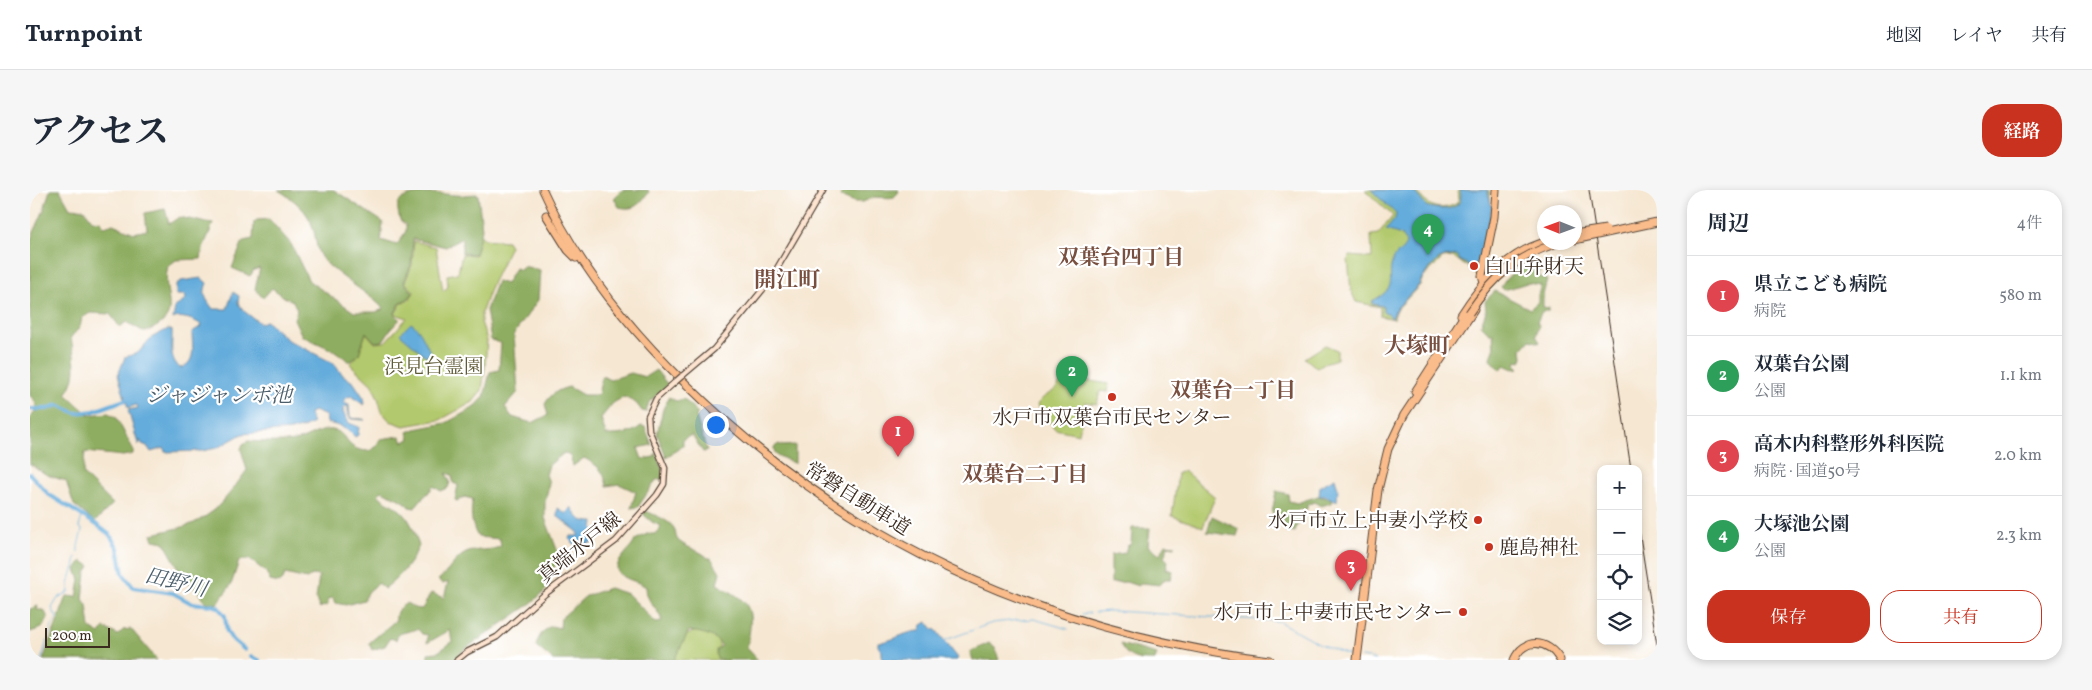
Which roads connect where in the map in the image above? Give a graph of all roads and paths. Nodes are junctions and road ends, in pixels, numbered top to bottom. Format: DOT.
graph roads {
  1 [pos="539,190"];
  2 [pos="543,190"];
  3 [pos="547,190"];
  4 [pos="823,190"];
  5 [pos="1496,190"];
  6 [pos="546,215"];
  7 [pos="1657,220"];
  8 [pos="560,225"];
  9 [pos="1601,234"];
  10 [pos="1582,235"];
  11 [pos="1582,236"];
  12 [pos="1582,238"];
  13 [pos="1537,245"];
  14 [pos="1537,250"];
  15 [pos="1539,250"];
  16 [pos="1544,250"];
  17 [pos="576,258"];
  18 [pos="1484,266"];
  19 [pos="1493,273"];
  20 [pos="1482,279"];
  21 [pos="1488,291"];
  22 [pos="1468,312"];
  23 [pos="1418,391"];
  24 [pos="1090,626"];
  25 [pos="457,660"];
  26 [pos="1239,660"];
  27 [pos="1270,660"];
  28 [pos="1356,660"];
  29 [pos="1515,660"];
  30 [pos="1555,660"];
  31 [pos="1560,660"];
  1 -- 17 [label="highway, 常磐自動車道"];
  2 -- 8 [label="highway, 常磐自動車道"];
  3 -- 8 [label="highway"];
  4 -- 25 [label="main road, 真端水戸線, bridge"];
  5 -- 18 [label="highway"];
  6 -- 17 [label="highway"];
  7 -- 9 [label="highway, bridge"];
  7 -- 10 [label="highway, bridge"];
  8 -- 24 [label="highway, 常磐自動車道"];
  9 -- 11 [label="highway, bridge"];
  9 -- 12 [label="highway, bridge"];
  13 -- 19 [label="highway"];
  14 -- 22 [label="highway, bridge"];
  15 -- 22 [label="highway, bridge"];
  16 -- 21 [label="highway"];
  17 -- 24 [label="highway, 常磐自動車道"];
  18 -- 19 [label="highway"];
  18 -- 20 [label="highway"];
  19 -- 20 [label="highway"];
  20 -- 21 [label="highway"];
  20 -- 23 [label="highway"];
  21 -- 23 [label="highway"];
  22 -- 23 [label="highway"];
  23 -- 28 [label="highway"];
  24 -- 26 [label="highway, 常磐自動車道"];
  24 -- 27 [label="highway, 常磐自動車道"];
  29 -- 30 [label="highway"];
  29 -- 31 [label="highway"];
}
